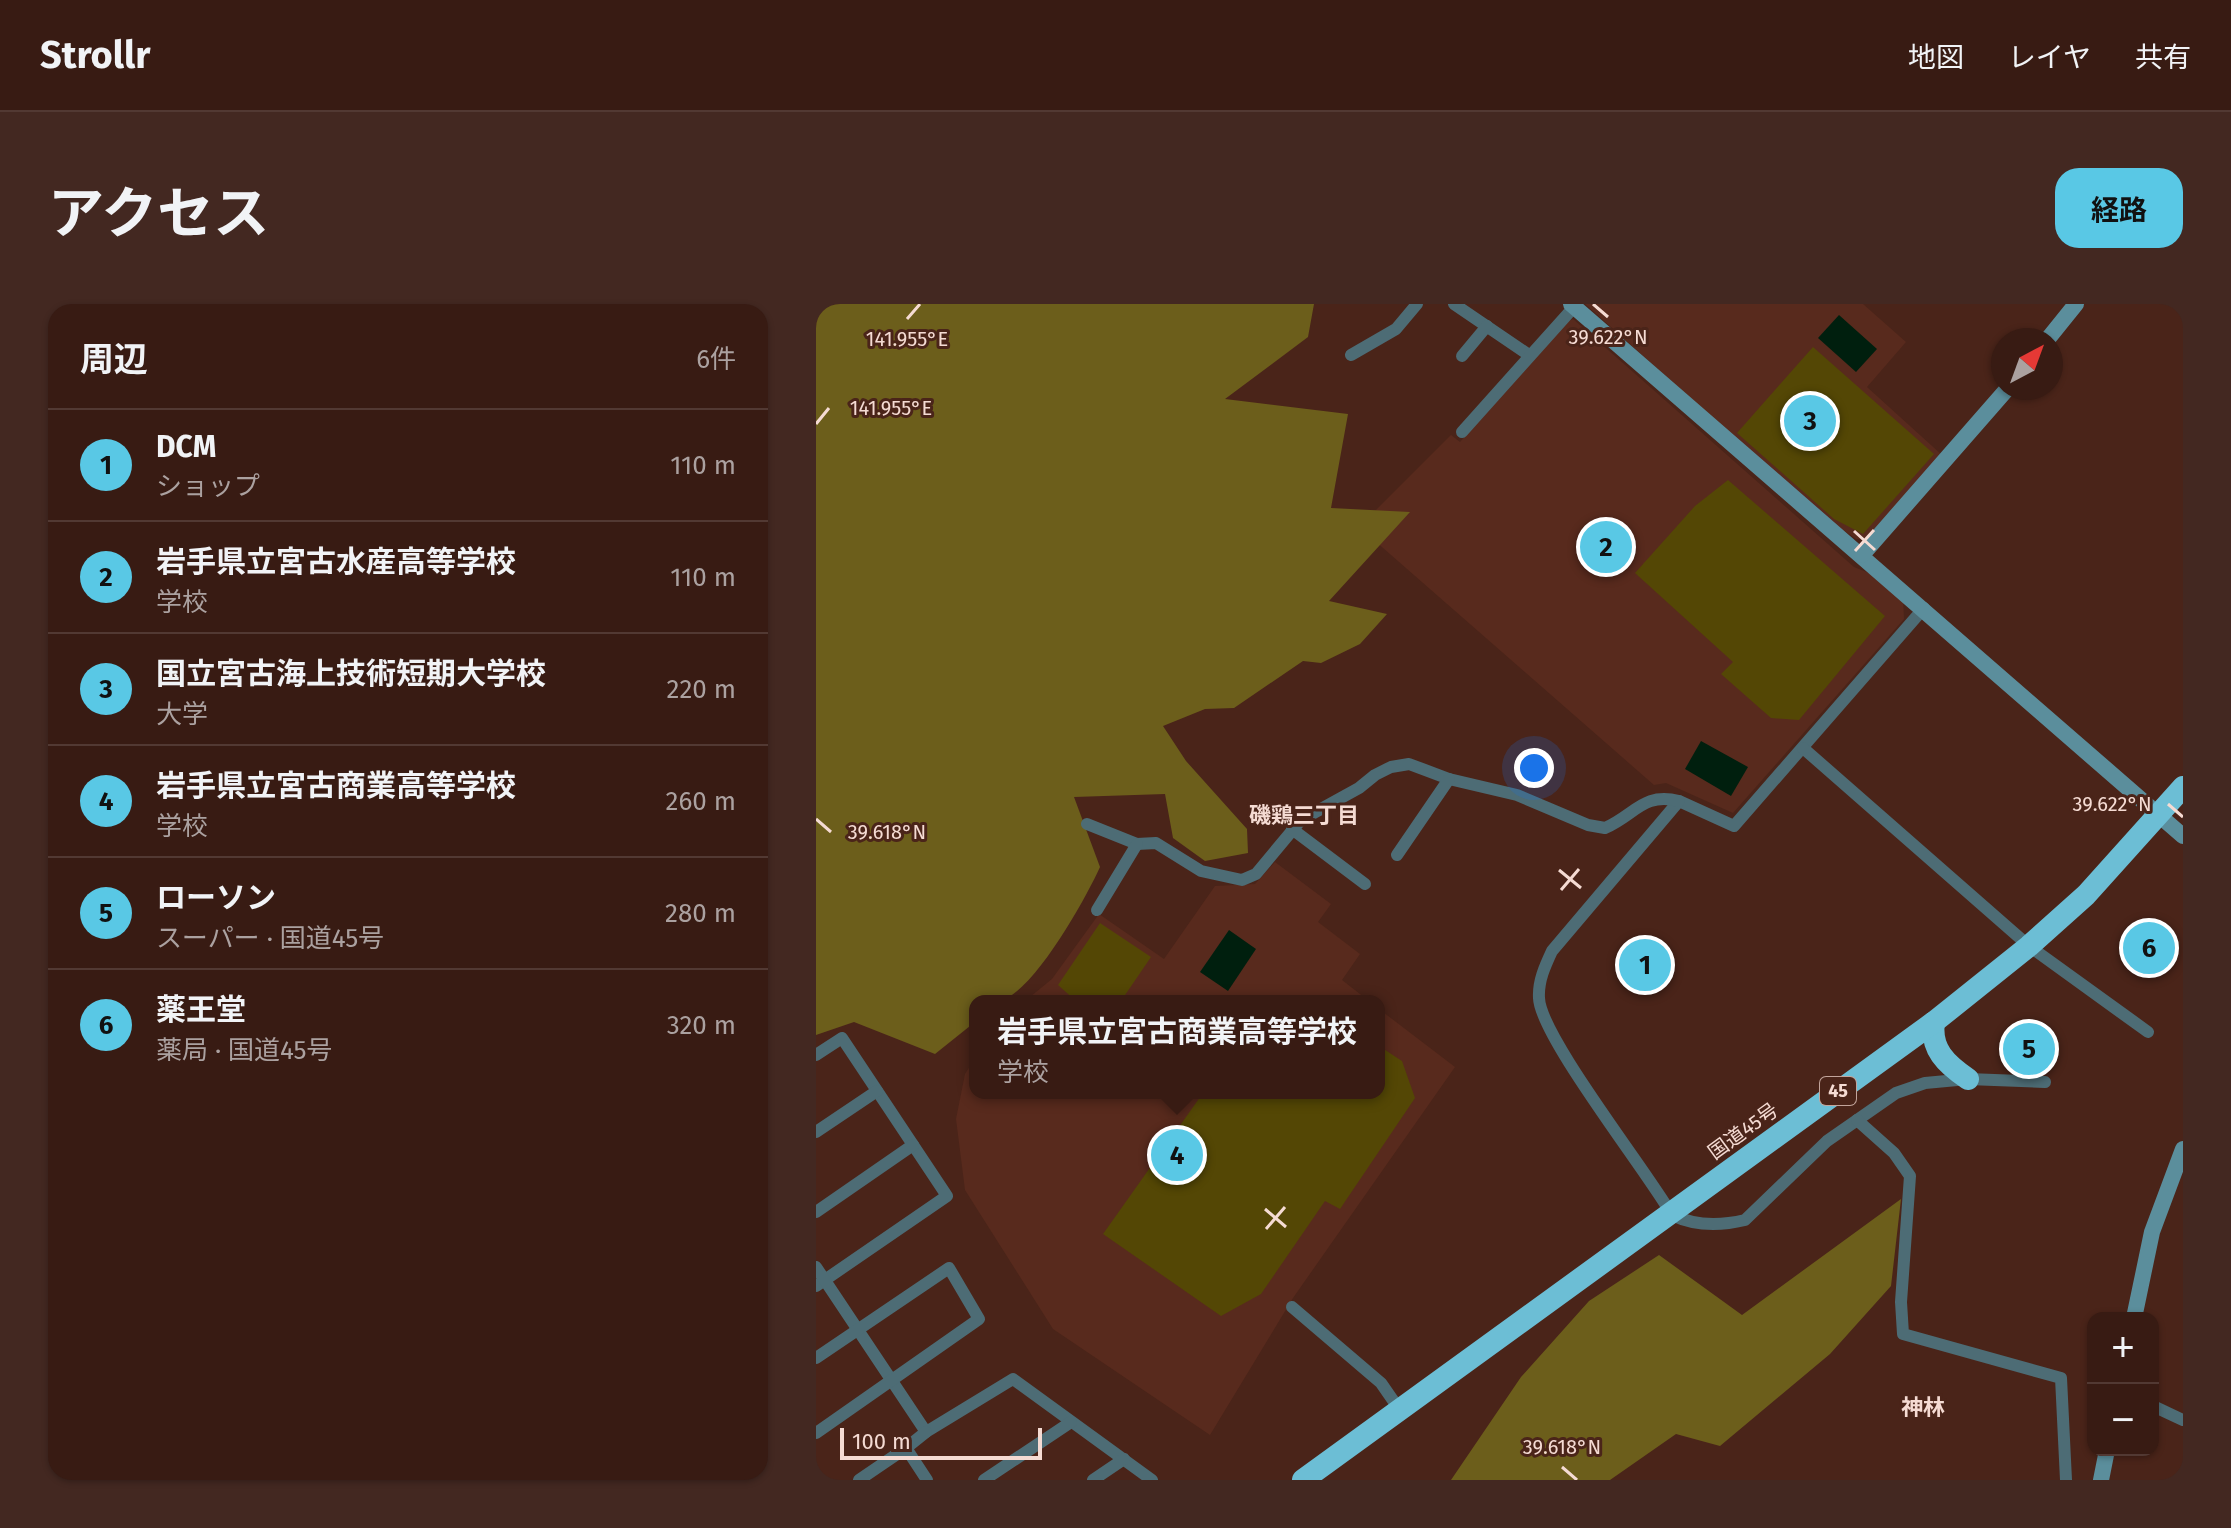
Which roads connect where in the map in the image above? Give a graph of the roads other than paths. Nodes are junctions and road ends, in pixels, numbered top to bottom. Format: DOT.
graph roads {
  1 [pos="1417,304"];
  2 [pos="1454,304"];
  3 [pos="2076,304"];
  4 [pos="1573,306"];
  5 [pos="1487,326"];
  6 [pos="2057,328"];
  7 [pos="1351,355"];
  8 [pos="1529,355"];
  9 [pos="1462,356"];
  10 [pos="1998,400"];
  11 [pos="1462,432"];
  12 [pos="1862,555"];
  13 [pos="1924,608"];
  14 [pos="1803,748"];
  15 [pos="1449,779"];
  16 [pos="2183,787"];
  17 [pos="1679,801"];
  18 [pos="2157,814"];
  19 [pos="1087,824"];
  20 [pos="1292,829"];
  21 [pos="2183,836"];
  22 [pos="1137,844"];
  23 [pos="1397,855"];
  24 [pos="1365,884"];
  25 [pos="1097,910"];
  26 [pos="2029,946"];
  27 [pos="1934,1022"];
  28 [pos="2148,1032"];
  29 [pos="816,1055"];
  30 [pos="1968,1079"];
  31 [pos="2045,1082"];
  32 [pos="877,1091"];
  33 [pos="1857,1120"];
  34 [pos="816,1132"];
  35 [pos="913,1145"];
  36 [pos="2183,1149"];
  37 [pos="816,1212"];
  38 [pos="1672,1215"];
  39 [pos="816,1267"];
  40 [pos="820,1283"];
  41 [pos="1292,1307"];
  42 [pos="2135,1312"];
  43 [pos="857,1329"];
  44 [pos="816,1358"];
  45 [pos="891,1382"];
  46 [pos="1399,1409"];
  47 [pos="2159,1409"];
  48 [pos="2183,1420"];
  49 [pos="1071,1422"];
  50 [pos="926,1432"];
  51 [pos="816,1433"];
  52 [pos="906,1448"];
  53 [pos="2106,1456"];
  54 [pos="1124,1459"];
  55 [pos="859,1480"];
  56 [pos="927,1480"];
  57 [pos="984,1480"];
  58 [pos="1093,1480"];
  59 [pos="1152,1480"];
  60 [pos="1303,1480"];
  61 [pos="2066,1480"];
  62 [pos="2101,1480"];
  1 -- 7 [label="street"];
  2 -- 5 [label="street"];
  3 -- 6 [label="street"];
  4 -- 8 [label="street"];
  4 -- 12 [label="street"];
  5 -- 8 [label="street"];
  5 -- 9 [label="street"];
  8 -- 11 [label="street"];
  10 -- 12 [label="street"];
  12 -- 13 [label="street"];
  13 -- 14 [label="street"];
  13 -- 18 [label="street"];
  14 -- 17 [label="street"];
  14 -- 26 [label="street"];
  15 -- 17 [label="street"];
  15 -- 20 [label="street"];
  15 -- 23 [label="street"];
  16 -- 18 [label="highway, 国道45号 / 45"];
  17 -- 38 [label="street"];
  18 -- 21 [label="street"];
  18 -- 26 [label="highway, 国道45号 / 45"];
  19 -- 22 [label="street"];
  20 -- 22 [label="street"];
  20 -- 24 [label="street"];
  22 -- 25 [label="street"];
  26 -- 27 [label="highway, 国道45号 / 45"];
  26 -- 28 [label="street"];
  27 -- 30 [label="highway"];
  27 -- 38 [label="highway, 国道45号 / 45"];
  29 -- 32 [label="street"];
  30 -- 31 [label="street"];
  30 -- 33 [label="street"];
  32 -- 34 [label="street"];
  32 -- 35 [label="street"];
  33 -- 38 [label="street"];
  33 -- 61 [label="street"];
  35 -- 37 [label="street"];
  35 -- 40 [label="street"];
  36 -- 42 [label="street"];
  38 -- 46 [label="highway, 国道45号 / 45"];
  39 -- 40 [label="street"];
  40 -- 43 [label="street"];
  41 -- 46 [label="street"];
  43 -- 44 [label="street"];
  43 -- 45 [label="street"];
  43 -- 45 [label="street"];
  45 -- 50 [label="street"];
  45 -- 51 [label="street"];
  46 -- 60 [label="highway, 国道45号 / 45"];
  47 -- 48 [label="street"];
  49 -- 50 [label="street"];
  49 -- 54 [label="street"];
  49 -- 57 [label="street"];
  50 -- 52 [label="street"];
  52 -- 55 [label="street"];
  52 -- 56 [label="street"];
  53 -- 62 [label="street"];
  54 -- 58 [label="street"];
  54 -- 59 [label="street"];
}
